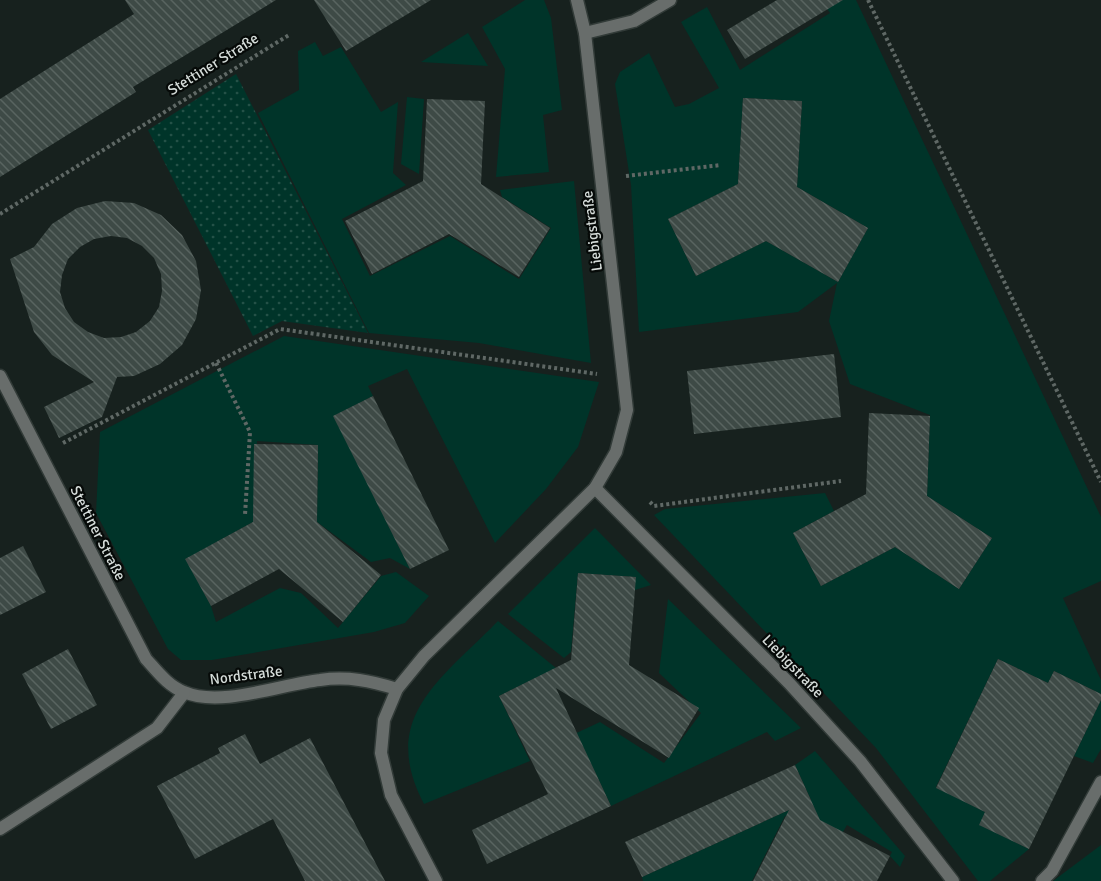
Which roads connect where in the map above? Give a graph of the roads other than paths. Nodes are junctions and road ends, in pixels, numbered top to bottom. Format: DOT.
graph roads {
  1 [pos="577,0"];
  2 [pos="670,0"];
  3 [pos="585,33"];
  4 [pos="0,376"];
  5 [pos="595,488"];
  6 [pos="397,689"];
  7 [pos="184,693"];
  8 [pos="1101,782"];
  9 [pos="0,829"];
  10 [pos="436,881"];
  11 [pos="953,881"];
  12 [pos="1042,881"];
  1 -- 3 [label="street, Liebigstraße"];
  2 -- 3 [label="street"];
  3 -- 5 [label="street, Liebigstraße"];
  4 -- 7 [label="street, Stettiner Straße"];
  5 -- 6 [label="street, Liebigstraße"];
  5 -- 11 [label="street, Liebigstraße"];
  6 -- 7 [label="street, Nordstraße"];
  6 -- 10 [label="street, Liebigstraße"];
  7 -- 9 [label="street"];
  8 -- 12 [label="street"];
}
